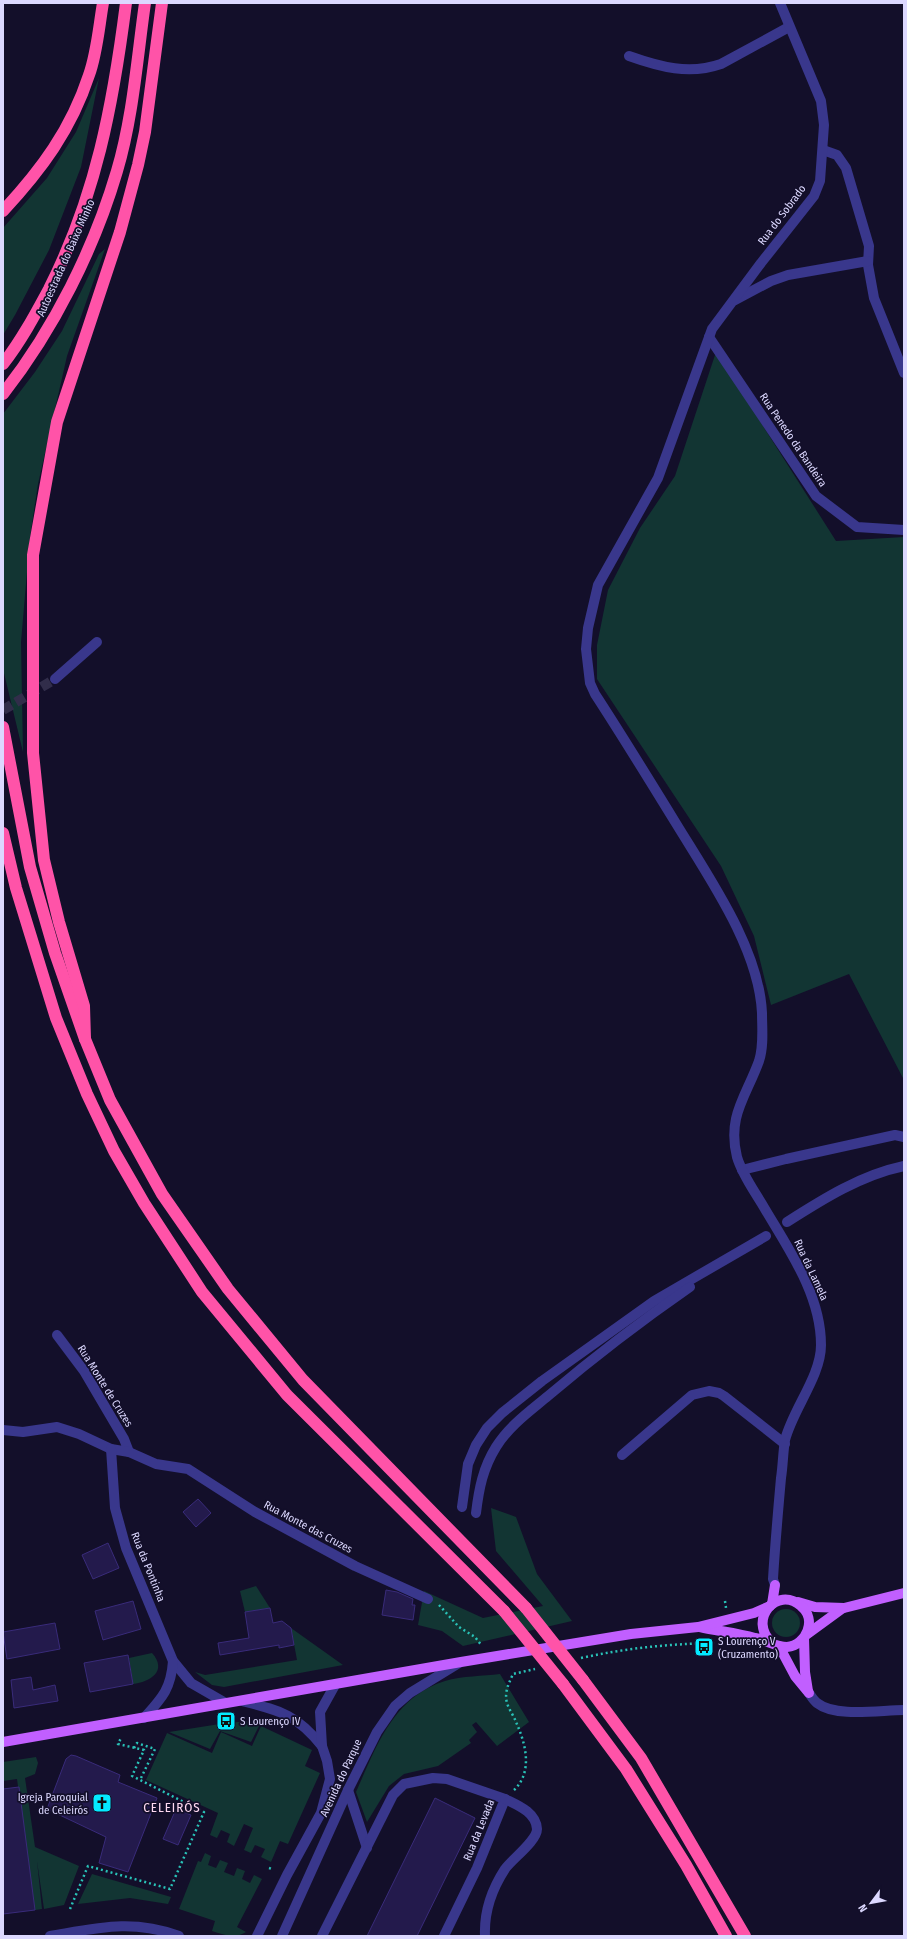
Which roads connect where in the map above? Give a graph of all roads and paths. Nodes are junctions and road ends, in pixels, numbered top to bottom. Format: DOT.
graph roads {
  1 [pos="103,3"];
  2 [pos="126,3"];
  3 [pos="145,3"];
  4 [pos="162,3"];
  5 [pos="780,3"];
  6 [pos="788,26"];
  7 [pos="629,56"];
  8 [pos="823,150"];
  9 [pos="3,211"];
  10 [pos="868,261"];
  11 [pos="732,302"];
  12 [pos="709,337"];
  13 [pos="3,364"];
  14 [pos="904,373"];
  15 [pos="3,394"];
  16 [pos="904,530"];
  17 [pos="97,642"];
  18 [pos="55,679"];
  19 [pos="3,728"];
  20 [pos="3,833"];
  21 [pos="762,1022"];
  22 [pos="85,1039"];
  23 [pos="904,1137"];
  24 [pos="904,1166"];
  25 [pos="742,1170"];
  26 [pos="787,1222"];
  27 [pos="57,1335"];
  28 [pos="3,1430"];
  29 [pos="785,1444"];
  30 [pos="111,1449"];
  31 [pos="129,1452"];
  32 [pos="622,1455"];
  33 [pos="462,1507"];
  34 [pos="476,1513"];
  35 [pos="776,1585"];
  36 [pos="904,1592"];
  37 [pos="428,1599"];
  38 [pos="783,1599"];
  39 [pos="725,1601"];
  40 [pos="796,1602"];
  41 [pos="771,1605"];
  42 [pos="844,1608"];
  43 [pos="727,1611"];
  44 [pos="698,1627"];
  45 [pos="805,1636"];
  46 [pos="721,1643"];
  47 [pos="775,1644"];
  48 [pos="482,1646"];
  49 [pos="574,1660"];
  50 [pos="173,1661"];
  51 [pos="461,1662"];
  52 [pos="536,1668"];
  53 [pos="335,1685"];
  54 [pos="809,1693"];
  55 [pos="242,1701"];
  56 [pos="224,1702"];
  57 [pos="904,1710"];
  58 [pos="144,1718"];
  59 [pos="121,1738"];
  60 [pos="3,1742"];
  61 [pos="322,1746"];
  62 [pos="134,1748"];
  63 [pos="140,1780"];
  64 [pos="348,1790"];
  65 [pos="505,1799"];
  66 [pos="366,1848"];
  67 [pos="70,1909"];
  68 [pos="50,1936"];
  69 [pos="179,1936"];
  70 [pos="257,1936"];
  71 [pos="282,1936"];
  72 [pos="322,1936"];
  73 [pos="444,1936"];
  74 [pos="485,1936"];
  75 [pos="726,1936"];
  76 [pos="745,1936"];
  1 -- 9 [label="highway"];
  2 -- 13 [label="highway"];
  3 -- 15 [label="highway, Autoestrada do Baixo Minho"];
  4 -- 22 [label="highway"];
  5 -- 6 [label="street, Rua do Sobrado"];
  6 -- 7 [label="street"];
  6 -- 8 [label="street, Rua do Sobrado"];
  8 -- 10 [label="street"];
  8 -- 11 [label="street, Rua do Sobrado"];
  10 -- 11 [label="street"];
  10 -- 14 [label="street"];
  11 -- 12 [label="street, Rua do Sobrado"];
  12 -- 16 [label="street, Rua Penedo da Bandeira"];
  12 -- 21 [label="street, Rua do Sobrado"];
  17 -- 18 [label="street"];
  19 -- 22 [label="highway"];
  20 -- 75 [label="highway, bridge"];
  21 -- 25 [label="street, Rua da Lamela"];
  22 -- 76 [label="highway, bridge"];
  23 -- 25 [label="street"];
  24 -- 26 [label="street"];
  25 -- 29 [label="street, Rua da Lamela"];
  27 -- 31 [label="street, Rua Monte de Cruzes"];
  28 -- 30 [label="street"];
  29 -- 32 [label="street"];
  29 -- 35 [label="street, Rua da Lamela"];
  30 -- 31 [label="street, Rua Monte das Cruzes"];
  30 -- 50 [label="street, Rua da Pontinha"];
  31 -- 37 [label="street, Rua Monte das Cruzes"];
  33 -- 34 [label="street"];
  35 -- 38 [label="main road"];
  35 -- 41 [label="main road"];
  36 -- 42 [label="main road"];
  37 -- 48 [label="path"];
  38 -- 40 [label="main road"];
  38 -- 41 [label="main road"];
  39 -- 43 [label="path"];
  40 -- 42 [label="main road"];
  40 -- 45 [label="main road"];
  41 -- 44 [label="main road"];
  41 -- 47 [label="main road"];
  42 -- 45 [label="main road"];
  44 -- 47 [label="main road"];
  44 -- 51 [label="main road"];
  45 -- 47 [label="main road"];
  45 -- 54 [label="main road"];
  46 -- 49 [label="path"];
  47 -- 54 [label="main road"];
  50 -- 56 [label="street, Rua da Pontinha"];
  50 -- 58 [label="street, Rua da Pontinha"];
  51 -- 53 [label="main road"];
  51 -- 64 [label="street, Avenida do Parque"];
  52 -- 65 [label="path"];
  53 -- 55 [label="main road"];
  53 -- 61 [label="street, Avenida do Parque"];
  54 -- 57 [label="street"];
  55 -- 56 [label="main road"];
  55 -- 61 [label="street, Avenida do Parque"];
  56 -- 58 [label="main road"];
  58 -- 60 [label="main road"];
  59 -- 62 [label="path"];
  61 -- 70 [label="street, Avenida do Parque"];
  62 -- 63 [label="path"];
  62 -- 63 [label="path"];
  63 -- 67 [label="path"];
  64 -- 66 [label="street"];
  64 -- 71 [label="street, Avenida do Parque"];
  65 -- 66 [label="street, Rua da Levada"];
  65 -- 73 [label="street, Rua da Levada"];
  65 -- 74 [label="street"];
  66 -- 72 [label="street, Rua da Levada"];
  68 -- 69 [label="street"];
}
